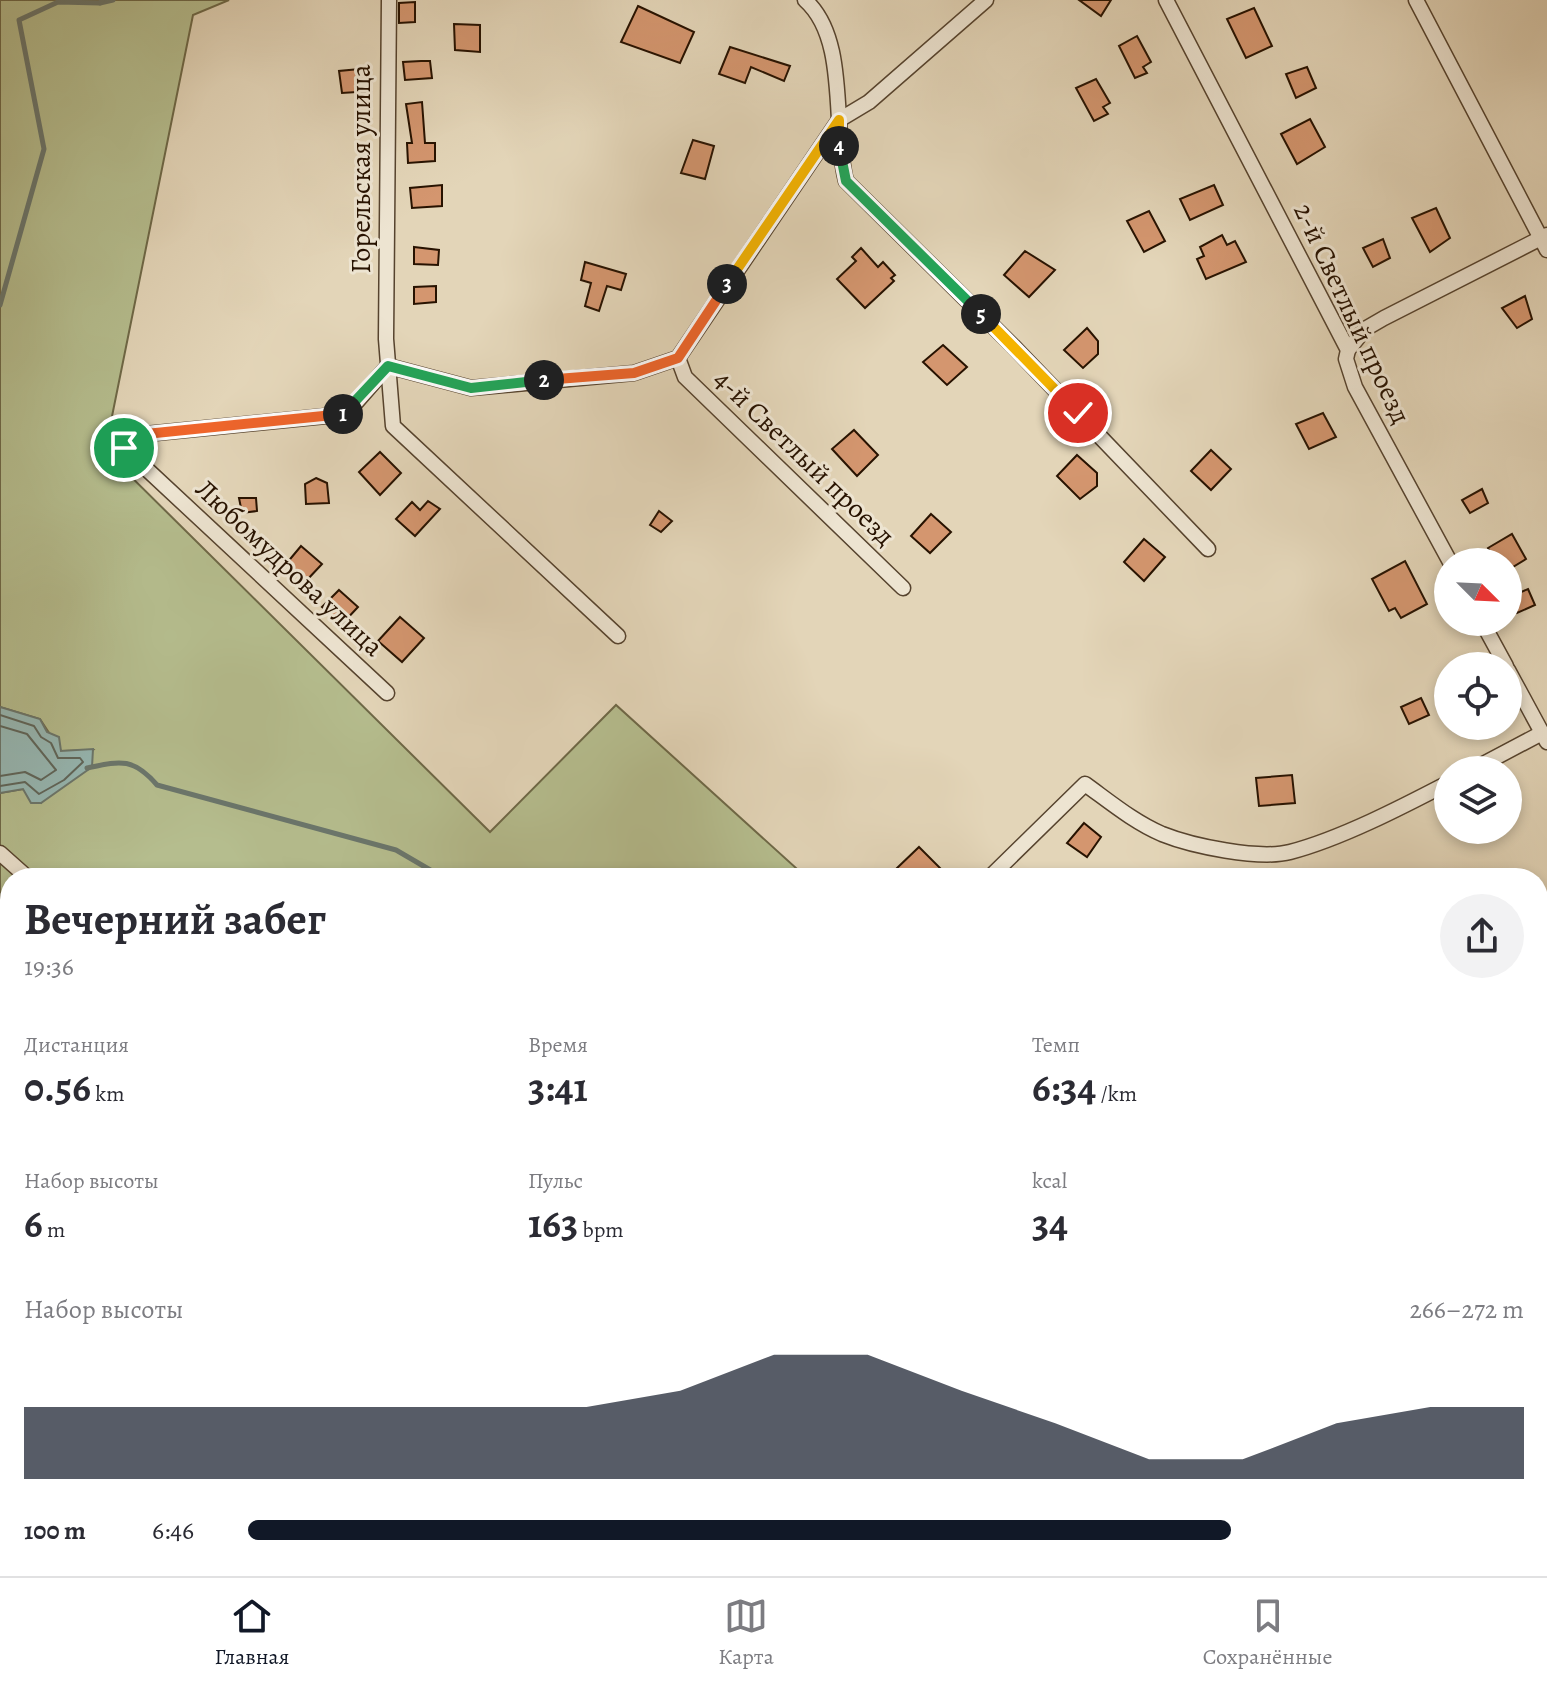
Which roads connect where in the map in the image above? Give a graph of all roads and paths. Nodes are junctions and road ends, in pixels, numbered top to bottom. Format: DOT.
graph roads {
  1 [pos="389,0"];
  2 [pos="805,0"];
  3 [pos="986,0"];
  4 [pos="1166,0"];
  5 [pos="1416,0"];
  6 [pos="839,120"];
  7 [pos="1545,241"];
  8 [pos="1348,350"];
  9 [pos="678,358"];
  10 [pos="388,366"];
  11 [pos="1442,548"];
  12 [pos="1208,549"];
  13 [pos="903,588"];
  14 [pos="618,636"];
  15 [pos="387,693"];
  16 [pos="1522,696"];
  17 [pos="1544,737"];
  18 [pos="1503,756"];
  19 [pos="1434,790"];
  20 [pos="0,853"];
  21 [pos="17,868"];
  22 [pos="999,868"];
  1 -- 10 [label="street, Горельская улица"];
  2 -- 6 [label="street"];
  3 -- 6 [label="street"];
  4 -- 8 [label="street, 2-й Светлый проезд"];
  5 -- 7 [label="street"];
  6 -- 9 [label="street"];
  6 -- 12 [label="street"];
  7 -- 8 [label="street"];
  8 -- 11 [label="street, 2-й Светлый проезд"];
  9 -- 10 [label="street"];
  9 -- 13 [label="street, 4-й Светлый проезд"];
  10 -- 14 [label="street, Горельская улица"];
  10 -- 15 [label="street, Любомудрова улица"];
  16 -- 17 [label="street"];
  17 -- 18 [label="street"];
  19 -- 22 [label="street"];
  20 -- 21 [label="street"];
}
